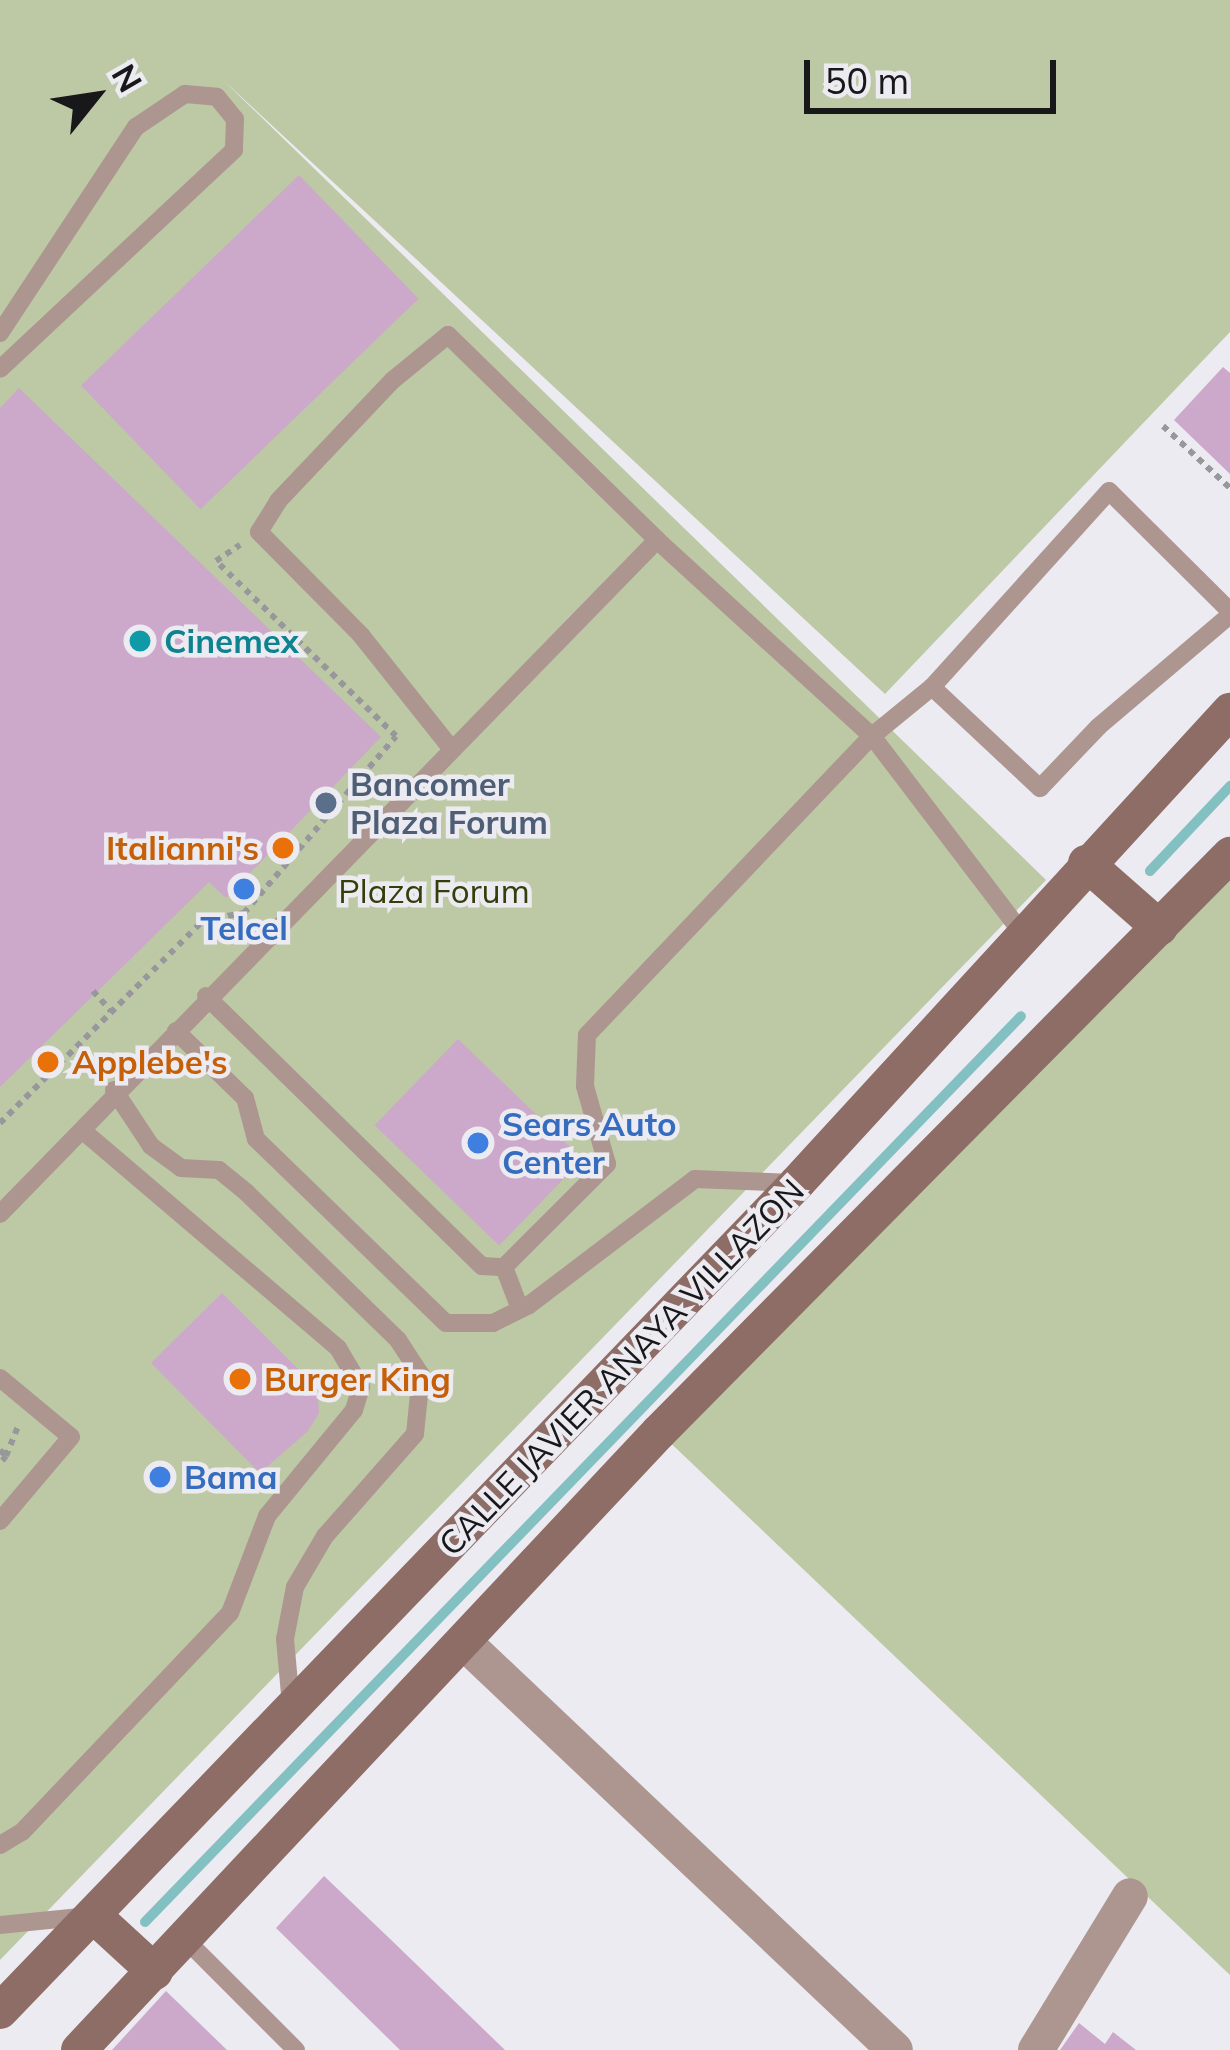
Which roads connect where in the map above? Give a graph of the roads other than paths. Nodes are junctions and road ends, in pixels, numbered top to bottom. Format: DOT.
graph roads {
  1 [pos="0,333"];
  2 [pos="0,369"];
  3 [pos="657,540"];
  4 [pos="1230,613"];
  5 [pos="932,687"];
  6 [pos="1230,711"];
  7 [pos="872,736"];
  8 [pos="450,747"];
  9 [pos="1230,855"];
  10 [pos="1086,863"];
  11 [pos="1160,928"];
  12 [pos="1022,933"];
  13 [pos="206,996"];
  14 [pos="176,1030"];
  15 [pos="114,1090"];
  16 [pos="84,1132"];
  17 [pos="797,1183"];
  18 [pos="0,1214"];
  19 [pos="504,1268"];
  20 [pos="520,1309"];
  21 [pos="0,1378"];
  22 [pos="0,1521"];
  23 [pos="467,1645"];
  24 [pos="291,1711"];
  25 [pos="0,1845"];
  26 [pos="1130,1896"];
  27 [pos="93,1916"];
  28 [pos="0,1925"];
  29 [pos="185,1940"];
  30 [pos="155,1972"];
  31 [pos="0,2011"];
  32 [pos="79,2050"];
  33 [pos="296,2050"];
  34 [pos="896,2050"];
  35 [pos="1036,2050"];
  1 -- 2 [label="lane"];
  3 -- 7 [label="lane"];
  3 -- 8 [label="lane"];
  3 -- 8 [label="lane"];
  4 -- 5 [label="lane"];
  4 -- 5 [label="lane"];
  5 -- 7 [label="lane"];
  6 -- 10 [label="street, CALLE JAVIER ANAYA VILLAZON"];
  7 -- 12 [label="lane"];
  7 -- 19 [label="lane"];
  8 -- 13 [label="lane"];
  9 -- 11 [label="street"];
  10 -- 11 [label="street"];
  10 -- 12 [label="street, CALLE JAVIER ANAYA VILLAZON"];
  11 -- 23 [label="street"];
  12 -- 17 [label="street, CALLE JAVIER ANAYA VILLAZON"];
  13 -- 14 [label="lane"];
  13 -- 19 [label="lane"];
  14 -- 15 [label="lane"];
  14 -- 20 [label="lane"];
  15 -- 16 [label="lane"];
  15 -- 24 [label="lane"];
  16 -- 18 [label="lane"];
  16 -- 25 [label="lane"];
  17 -- 20 [label="lane"];
  17 -- 24 [label="street, CALLE JAVIER ANAYA VILLAZON"];
  19 -- 20 [label="lane"];
  21 -- 22 [label="lane"];
  23 -- 29 [label="street"];
  23 -- 34 [label="street"];
  24 -- 27 [label="street, CALLE JAVIER ANAYA VILLAZON"];
  26 -- 35 [label="street"];
  27 -- 28 [label="lane"];
  27 -- 30 [label="street"];
  27 -- 31 [label="street, CALLE JAVIER ANAYA VILLAZON"];
  29 -- 30 [label="street"];
  29 -- 33 [label="lane"];
  30 -- 32 [label="street"];
}
